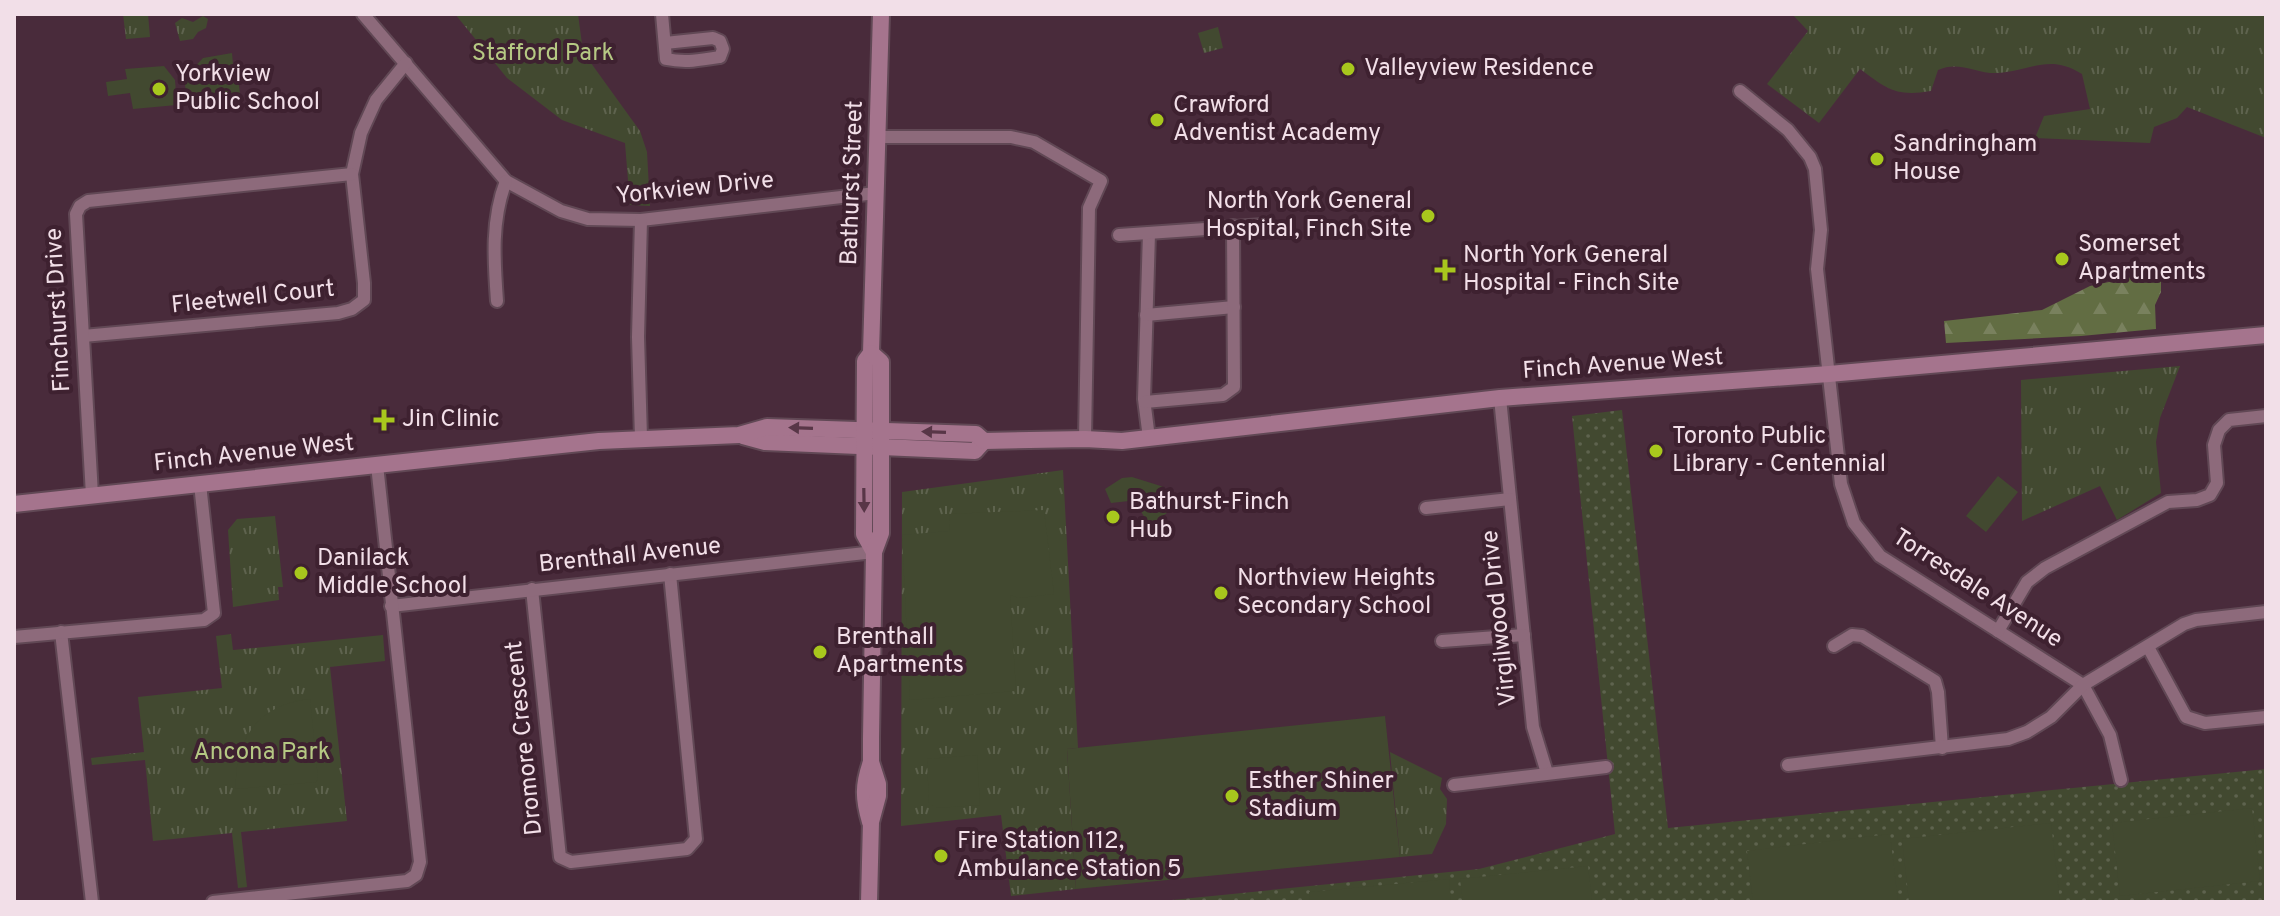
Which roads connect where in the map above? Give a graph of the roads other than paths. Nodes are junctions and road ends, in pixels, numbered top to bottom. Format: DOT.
graph roads {
  1 [pos="363,14"];
  2 [pos="662,14"];
  3 [pos="881,14"];
  4 [pos="665,43"];
  5 [pos="406,63"];
  6 [pos="1740,91"];
  7 [pos="879,137"];
  8 [pos="352,174"];
  9 [pos="506,181"];
  10 [pos="876,193"];
  11 [pos="641,220"];
  12 [pos="1263,225"];
  13 [pos="1233,226"];
  14 [pos="1149,233"];
  15 [pos="1119,235"];
  16 [pos="497,301"];
  17 [pos="1234,307"];
  18 [pos="1146,315"];
  19 [pos="2266,335"];
  20 [pos="83,336"];
  21 [pos="1829,374"];
  22 [pos="1500,398"];
  23 [pos="1145,402"];
  24 [pos="2266,416"];
  25 [pos="641,438"];
  26 [pos="872,438"];
  27 [pos="1149,438"];
  28 [pos="1085,439"];
  29 [pos="377,465"];
  30 [pos="200,484"];
  31 [pos="92,495"];
  32 [pos="1510,499"];
  33 [pos="14,504"];
  34 [pos="1426,508"];
  35 [pos="874,552"];
  36 [pos="670,574"];
  37 [pos="532,589"];
  38 [pos="391,606"];
  39 [pos="2266,612"];
  40 [pos="1998,631"];
  41 [pos="61,632"];
  42 [pos="1524,635"];
  43 [pos="14,637"];
  44 [pos="1442,641"];
  45 [pos="1834,646"];
  46 [pos="2148,647"];
  47 [pos="2083,685"];
  48 [pos="2266,717"];
  49 [pos="1942,748"];
  50 [pos="1788,765"];
  51 [pos="1606,767"];
  52 [pos="1547,773"];
  53 [pos="2121,780"];
  54 [pos="1454,785"];
  55 [pos="92,902"];
  56 [pos="213,902"];
  57 [pos="869,902"];
  1 -- 5 [label="street, Yorkview Drive"];
  2 -- 4 [label="street"];
  3 -- 7 [label="main road, Bathurst Street"];
  5 -- 8 [label="street, Fleetwell Court"];
  5 -- 9 [label="street, Yorkview Drive"];
  6 -- 21 [label="street, Torresdale Avenue"];
  7 -- 10 [label="main road, Bathurst Street"];
  7 -- 28 [label="street"];
  8 -- 20 [label="street, Finchurst Drive"];
  8 -- 20 [label="street, Fleetwell Court"];
  9 -- 11 [label="street, Yorkview Drive"];
  9 -- 16 [label="street"];
  10 -- 11 [label="street, Yorkview Drive"];
  10 -- 26 [label="main road, Bathurst Street"];
  11 -- 25 [label="street"];
  12 -- 13 [label="street"];
  13 -- 14 [label="street"];
  13 -- 17 [label="street"];
  14 -- 15 [label="street"];
  14 -- 18 [label="street"];
  17 -- 18 [label="street"];
  17 -- 23 [label="street"];
  18 -- 23 [label="street"];
  19 -- 21 [label="main road, Finch Avenue West"];
  20 -- 31 [label="street, Finchurst Drive"];
  21 -- 22 [label="main road, Finch Avenue West"];
  21 -- 40 [label="street, Torresdale Avenue"];
  22 -- 27 [label="main road, Finch Avenue West"];
  22 -- 32 [label="street, Virgilwood Drive"];
  23 -- 27 [label="street"];
  24 -- 40 [label="street"];
  25 -- 26 [label="main road, Finch Avenue West"];
  25 -- 29 [label="main road, Finch Avenue West"];
  26 -- 28 [label="main road, Finch Avenue West"];
  26 -- 35 [label="main road, Bathurst Street"];
  27 -- 28 [label="main road, Finch Avenue West"];
  29 -- 30 [label="main road, Finch Avenue West"];
  29 -- 38 [label="street"];
  30 -- 31 [label="main road, Finch Avenue West"];
  30 -- 41 [label="street"];
  31 -- 33 [label="main road, Finch Avenue West"];
  32 -- 34 [label="street"];
  32 -- 42 [label="street, Virgilwood Drive"];
  35 -- 36 [label="street, Brenthall Avenue"];
  35 -- 57 [label="main road, Bathurst Street"];
  36 -- 37 [label="street, Brenthall Avenue"];
  36 -- 37 [label="street, Dromore Crescent"];
  37 -- 38 [label="street, Brenthall Avenue"];
  38 -- 56 [label="street"];
  39 -- 46 [label="street"];
  40 -- 47 [label="street, Torresdale Avenue"];
  41 -- 43 [label="street"];
  41 -- 55 [label="street"];
  42 -- 44 [label="street"];
  42 -- 52 [label="street, Virgilwood Drive"];
  45 -- 49 [label="street"];
  46 -- 47 [label="street"];
  46 -- 48 [label="street"];
  47 -- 49 [label="street"];
  47 -- 53 [label="street, Torresdale Avenue"];
  49 -- 50 [label="street"];
  51 -- 52 [label="street"];
  52 -- 54 [label="street"];
}
